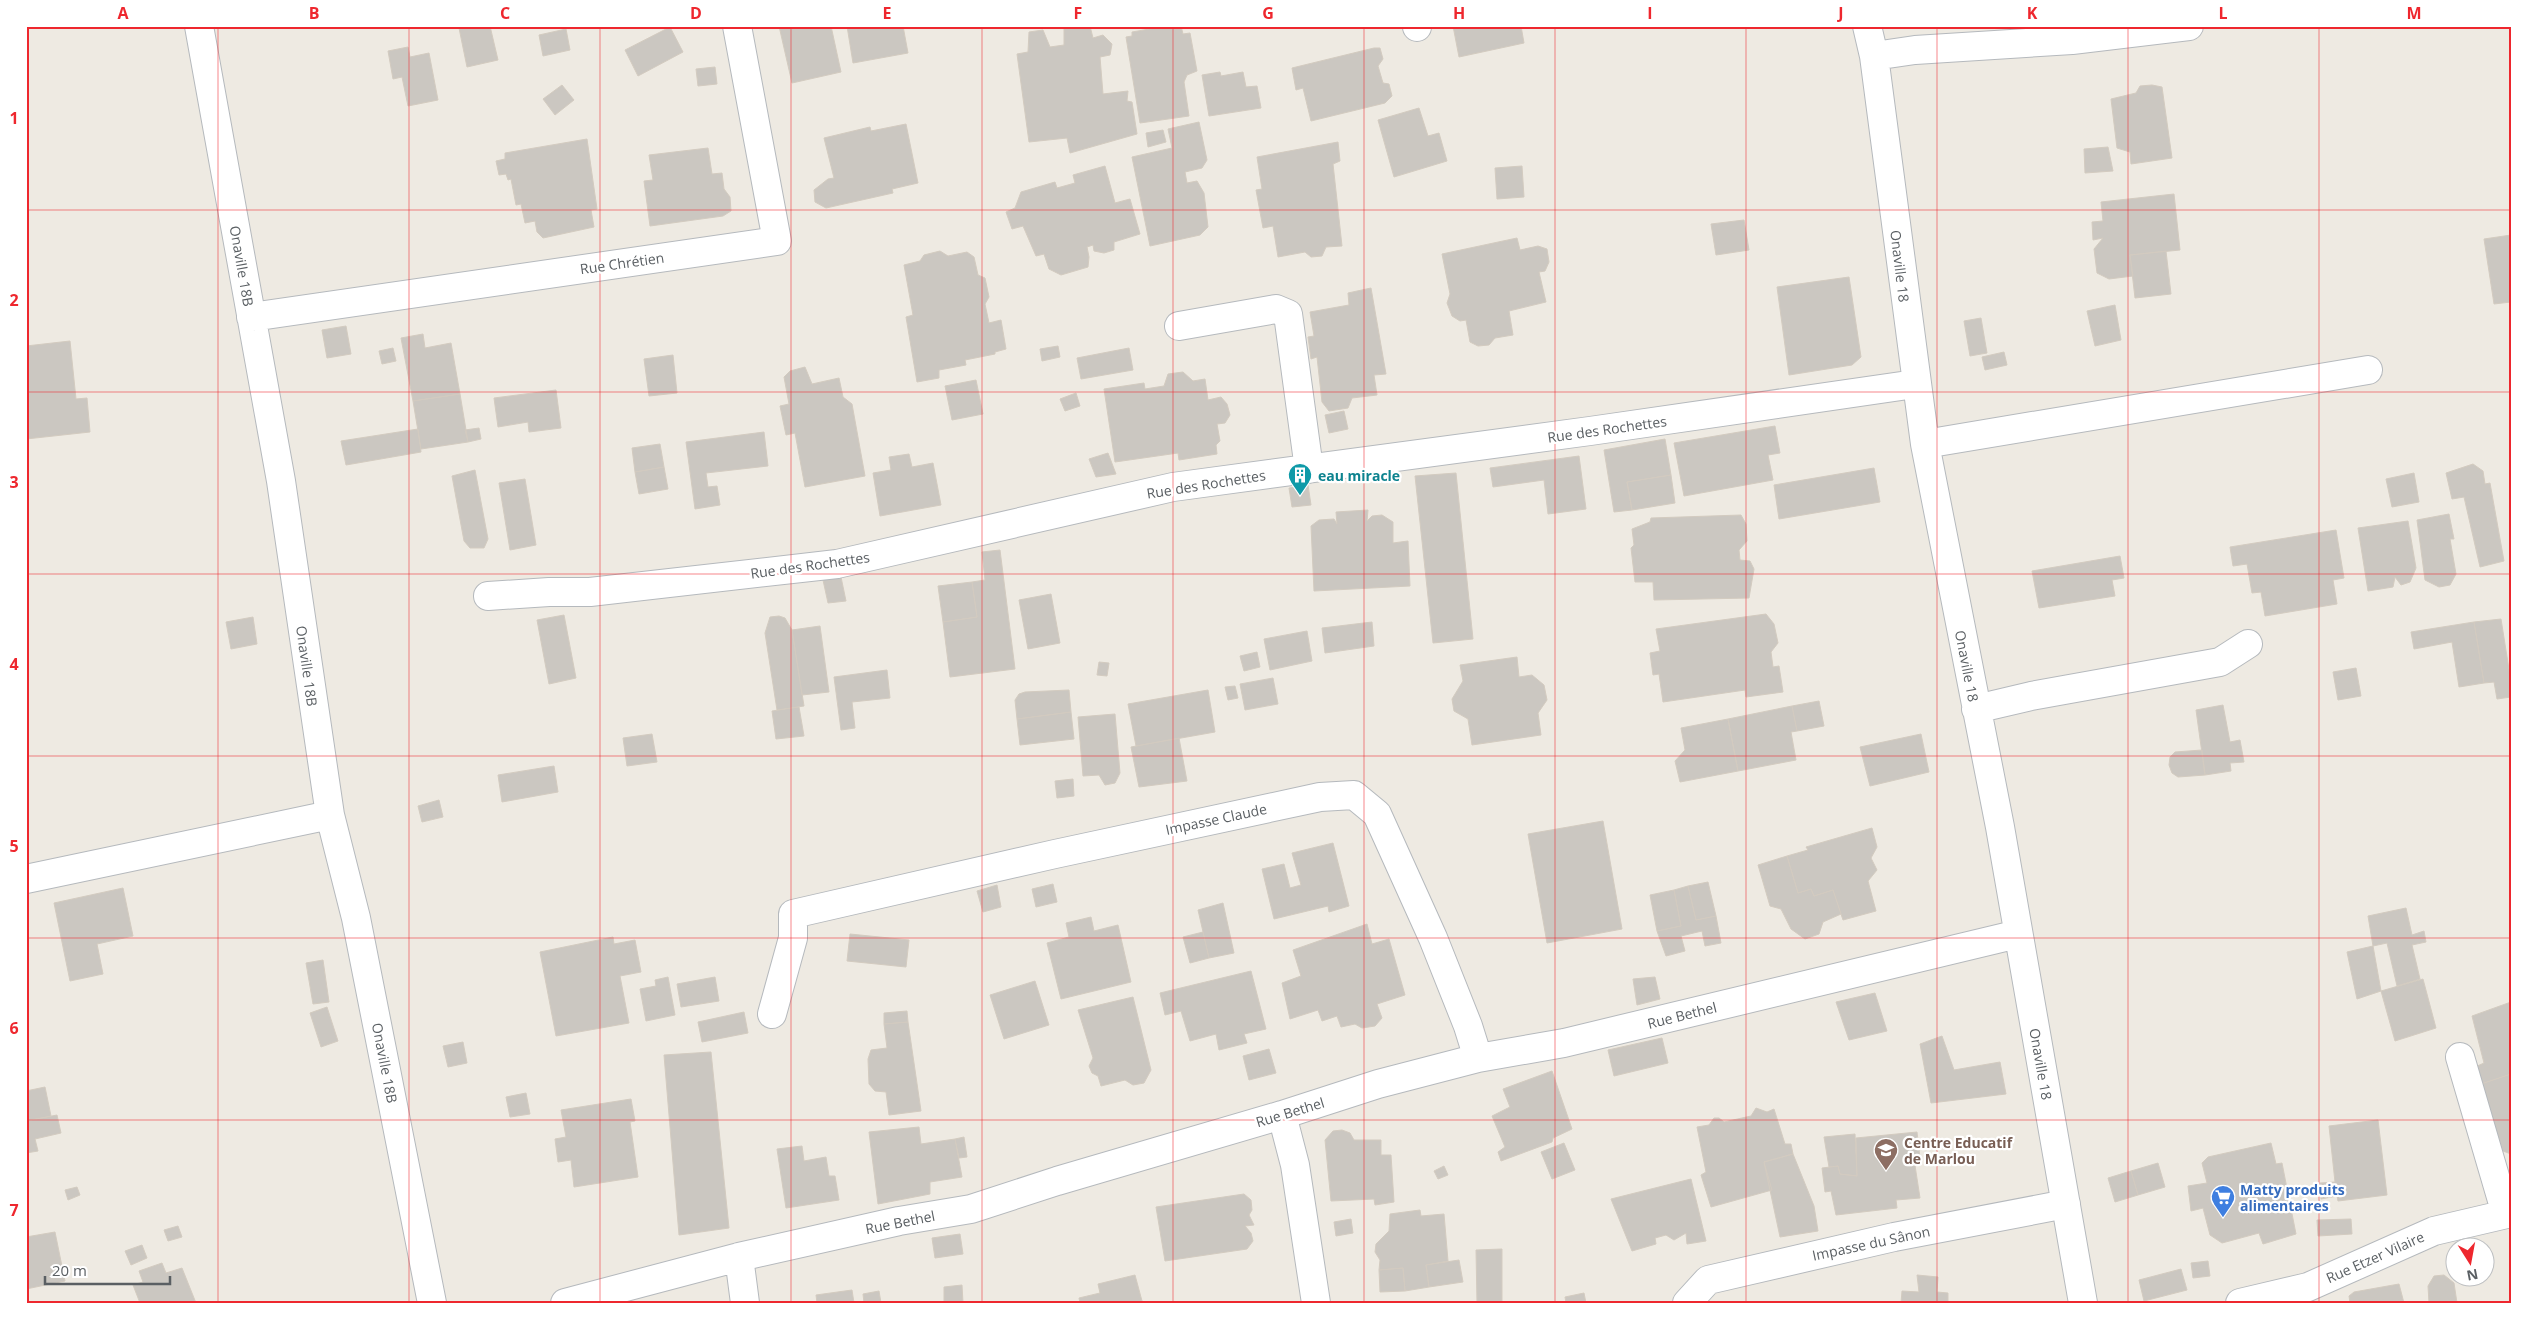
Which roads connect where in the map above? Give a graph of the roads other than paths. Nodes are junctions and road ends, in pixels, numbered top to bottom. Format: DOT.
graph roads {
  1 [pos="199,26"];
  2 [pos="737,26"];
  3 [pos="1867,26"];
  4 [pos="2189,26"];
  5 [pos="1874,56"];
  6 [pos="251,317"];
  7 [pos="1179,326"];
  8 [pos="2368,370"];
  9 [pos="1915,384"];
  10 [pos="1925,444"];
  11 [pos="1309,469"];
  12 [pos="488,596"];
  13 [pos="2248,644"];
  14 [pos="1976,709"];
  15 [pos="330,815"];
  16 [pos="26,879"];
  17 [pos="2018,934"];
  18 [pos="772,1014"];
  19 [pos="2460,1057"];
  20 [pos="1478,1058"];
  21 [pos="1282,1115"];
  22 [pos="2066,1204"];
  23 [pos="2508,1214"];
  24 [pos="739,1257"];
  25 [pos="432,1303"];
  26 [pos="565,1303"];
  27 [pos="745,1303"];
  28 [pos="1316,1303"];
  29 [pos="1687,1303"];
  30 [pos="2083,1303"];
  31 [pos="2240,1303"];
  1 -- 6 [label="street, Onaville 18B"];
  2 -- 6 [label="street, Rue Chrétien"];
  3 -- 5 [label="street, Onaville 18"];
  4 -- 5 [label="street"];
  5 -- 9 [label="street, Onaville 18"];
  6 -- 15 [label="street, Onaville 18B"];
  7 -- 11 [label="street"];
  8 -- 10 [label="street"];
  9 -- 10 [label="street, Onaville 18"];
  9 -- 11 [label="street, Rue des Rochettes"];
  10 -- 14 [label="street, Onaville 18"];
  11 -- 12 [label="street, Rue des Rochettes"];
  13 -- 14 [label="street"];
  14 -- 17 [label="street, Onaville 18"];
  15 -- 16 [label="street"];
  15 -- 25 [label="street, Onaville 18B"];
  17 -- 20 [label="street, Rue Bethel"];
  17 -- 22 [label="street, Onaville 18"];
  18 -- 20 [label="street, Impasse Claude"];
  19 -- 23 [label="street"];
  20 -- 21 [label="street, Rue Bethel"];
  21 -- 24 [label="street, Rue Bethel"];
  21 -- 28 [label="street"];
  22 -- 29 [label="street, Impasse du Sânon"];
  22 -- 30 [label="street, Onaville 18"];
  23 -- 31 [label="street, Rue Etzer Vilaire"];
  24 -- 26 [label="street, Rue Bethel"];
  24 -- 27 [label="street"];
}
